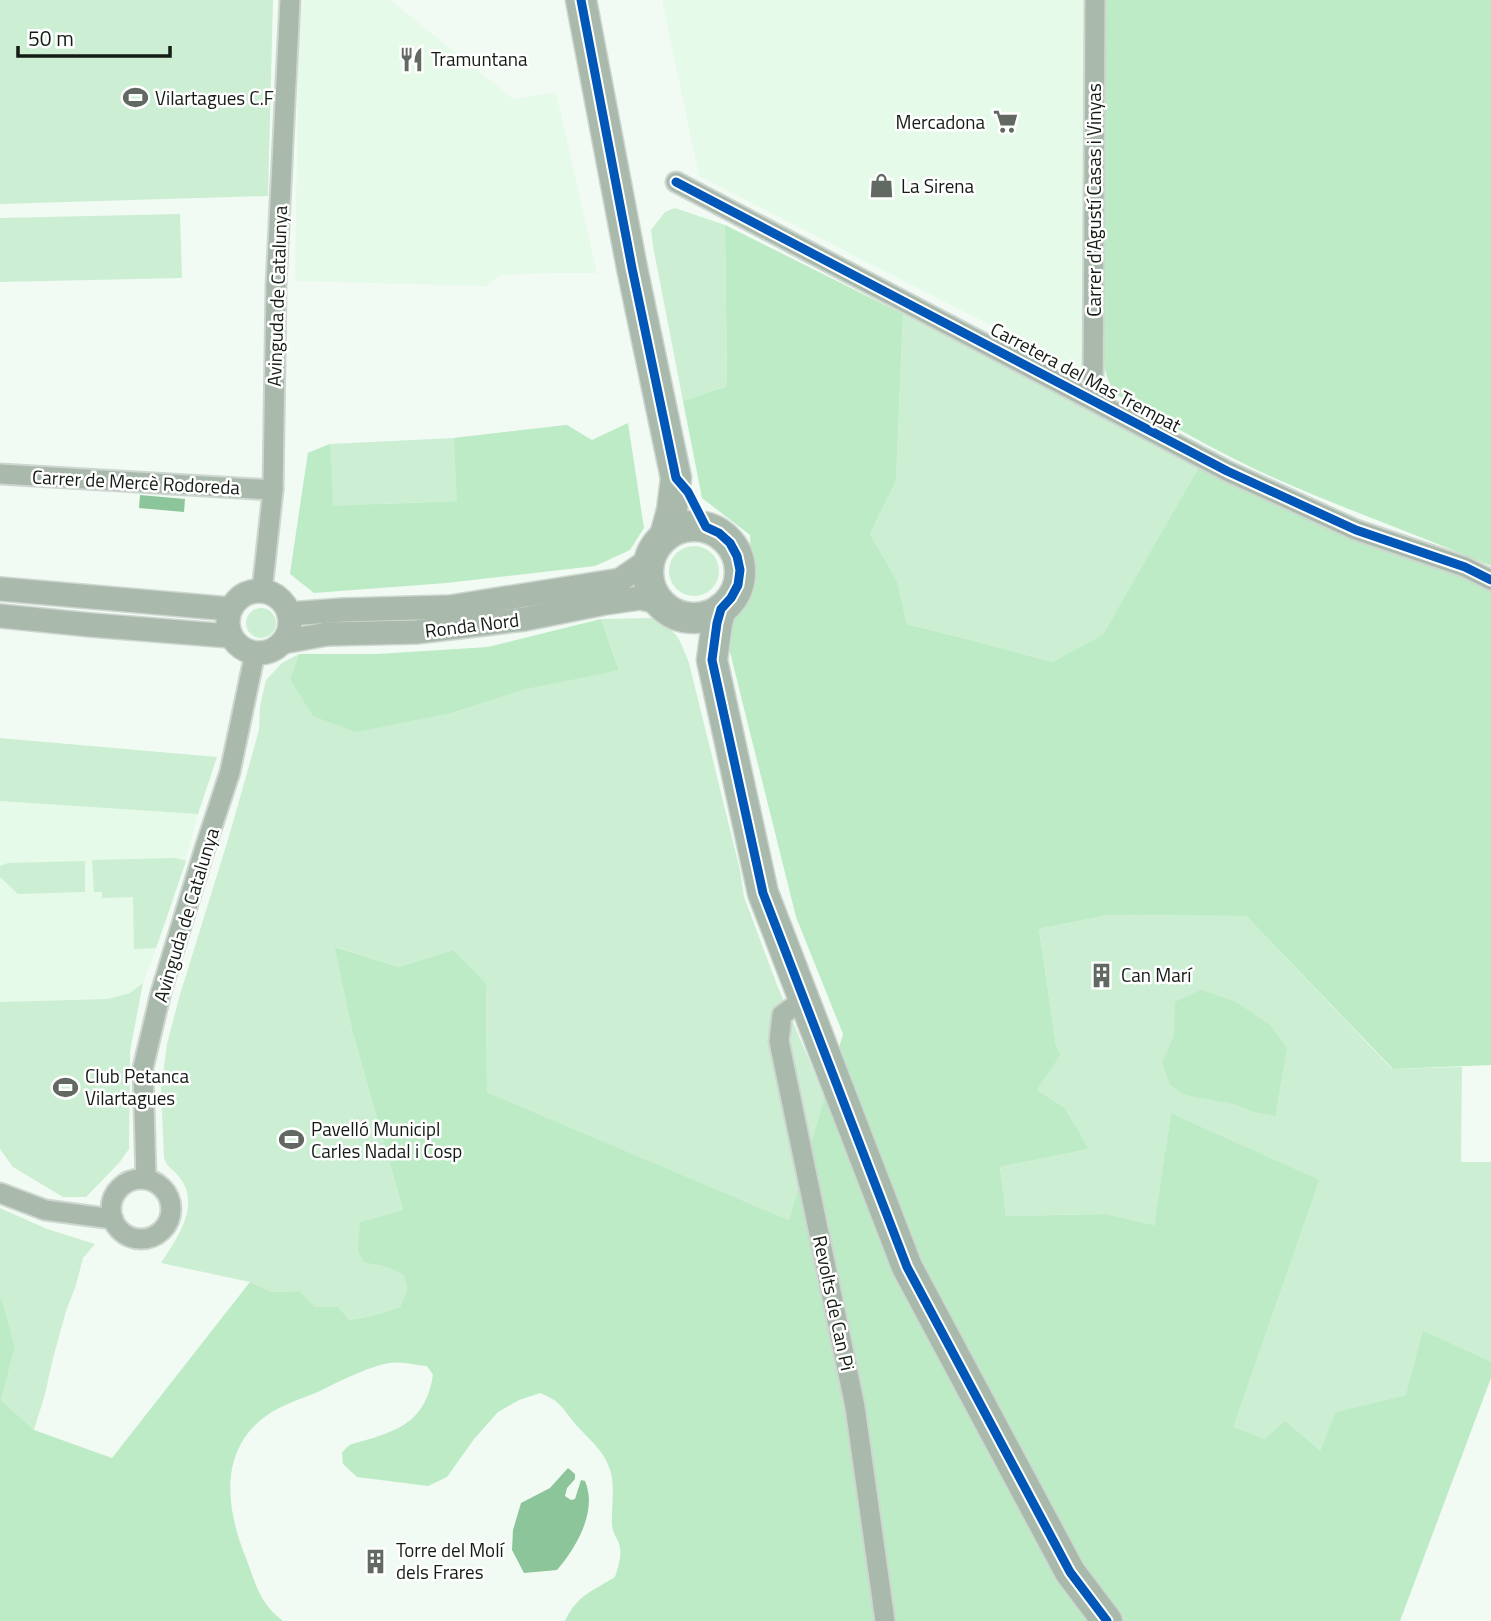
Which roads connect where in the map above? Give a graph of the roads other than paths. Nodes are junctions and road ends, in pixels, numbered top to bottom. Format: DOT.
graph roads {
  1 [pos="290,0"];
  2 [pos="581,0"];
  3 [pos="1096,0"];
  4 [pos="676,182"];
  5 [pos="1093,400"];
  6 [pos="0,474"];
  7 [pos="676,478"];
  8 [pos="273,490"];
  9 [pos="706,527"];
  10 [pos="657,548"];
  11 [pos="1491,580"];
  12 [pos="0,589"];
  13 [pos="262,591"];
  14 [pos="230,609"];
  15 [pos="670,609"];
  16 [pos="721,609"];
  17 [pos="289,614"];
  18 [pos="0,616"];
  19 [pos="230,636"];
  20 [pos="284,642"];
  21 [pos="255,653"];
  22 [pos="712,660"];
  23 [pos="804,999"];
  24 [pos="146,1179"];
  25 [pos="0,1192"];
  26 [pos="113,1219"];
  27 [pos="885,1621"];
  28 [pos="1107,1621"];
  1 -- 8 [label="street, Avinguda de Catalunya"];
  2 -- 7 [label="main road"];
  3 -- 5 [label="street, Carrer d'Agustí Casas i Vinyas"];
  4 -- 5 [label="street, Carretera del Mas Trempat"];
  5 -- 11 [label="street, Carretera del Mas Trempat"];
  6 -- 8 [label="street, Carrer de Mercè Rodoreda"];
  7 -- 9 [label="main road"];
  7 -- 10 [label="main road"];
  8 -- 13 [label="street, Avinguda de Catalunya"];
  9 -- 10 [label="main road"];
  9 -- 16 [label="main road"];
  10 -- 15 [label="main road"];
  10 -- 17 [label="street, Ronda Nord"];
  12 -- 14 [label="street"];
  13 -- 14 [label="street"];
  13 -- 17 [label="street"];
  14 -- 19 [label="street"];
  15 -- 16 [label="main road"];
  15 -- 20 [label="street, Ronda Nord"];
  15 -- 22 [label="main road"];
  16 -- 22 [label="main road"];
  17 -- 20 [label="street"];
  18 -- 19 [label="street"];
  19 -- 21 [label="street"];
  20 -- 21 [label="street, Ronda Nord"];
  21 -- 24 [label="street, Avinguda de Catalunya"];
  22 -- 23 [label="main road"];
  23 -- 27 [label="street, Revolts de Can Pi"];
  23 -- 28 [label="main road"];
  24 -- 26 [label="street"];
  24 -- 26 [label="street"];
  25 -- 26 [label="street"];
}
